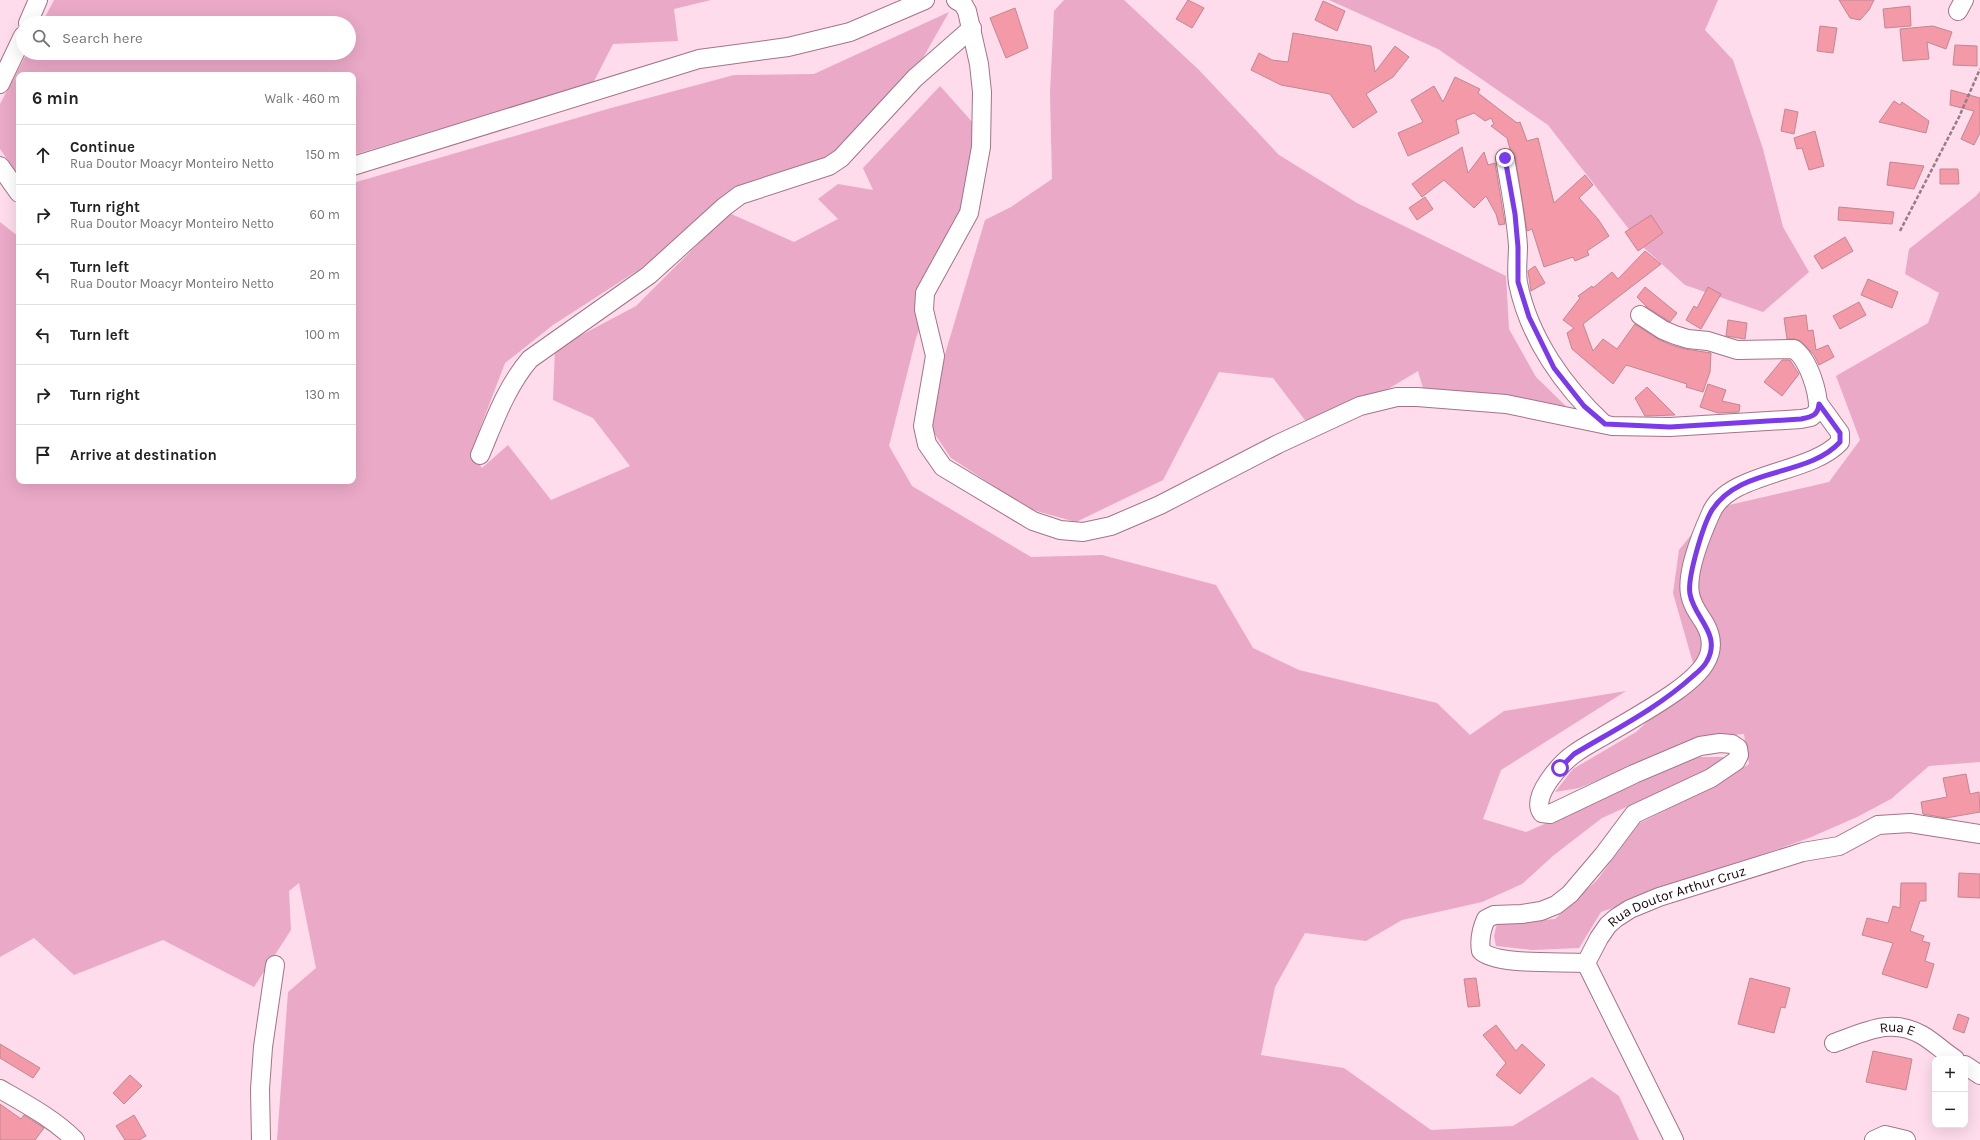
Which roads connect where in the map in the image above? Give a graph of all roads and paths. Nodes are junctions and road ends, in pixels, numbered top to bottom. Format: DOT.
graph roads {
  1 [pos="38,0"];
  2 [pos="925,0"];
  3 [pos="956,0"];
  4 [pos="31,16"];
  5 [pos="972,28"];
  6 [pos="16,51"];
  7 [pos="1980,69"];
  8 [pos="0,84"];
  9 [pos="1505,158"];
  10 [pos="356,165"];
  11 [pos="0,166"];
  12 [pos="16,189"];
  13 [pos="1900,231"];
  14 [pos="1640,315"];
  15 [pos="1819,404"];
  16 [pos="1605,424"];
  17 [pos="480,455"];
  18 [pos="1980,834"];
  19 [pos="1586,963"];
  20 [pos="275,965"];
  21 [pos="1834,1043"];
  22 [pos="1951,1056"];
  23 [pos="1968,1067"];
  24 [pos="1980,1075"];
  25 [pos="0,1089"];
  26 [pos="75,1140"];
  27 [pos="261,1140"];
  28 [pos="1674,1140"];
  29 [pos="1874,1140"];
  30 [pos="1906,1140"];
  1 -- 4 [label="street"];
  2 -- 10 [label="street"];
  3 -- 5 [label="street"];
  5 -- 16 [label="street"];
  5 -- 17 [label="street"];
  6 -- 8 [label="street"];
  7 -- 13 [label="path"];
  9 -- 16 [label="street"];
  11 -- 12 [label="street"];
  14 -- 15 [label="street"];
  15 -- 16 [label="street"];
  15 -- 19 [label="street"];
  18 -- 19 [label="street, Rua Doutor Arthur Cruz"];
  19 -- 28 [label="street"];
  20 -- 27 [label="street"];
  21 -- 22 [label="street, Rua E"];
  23 -- 24 [label="street"];
  25 -- 26 [label="street"];
  29 -- 30 [label="street"];
}
